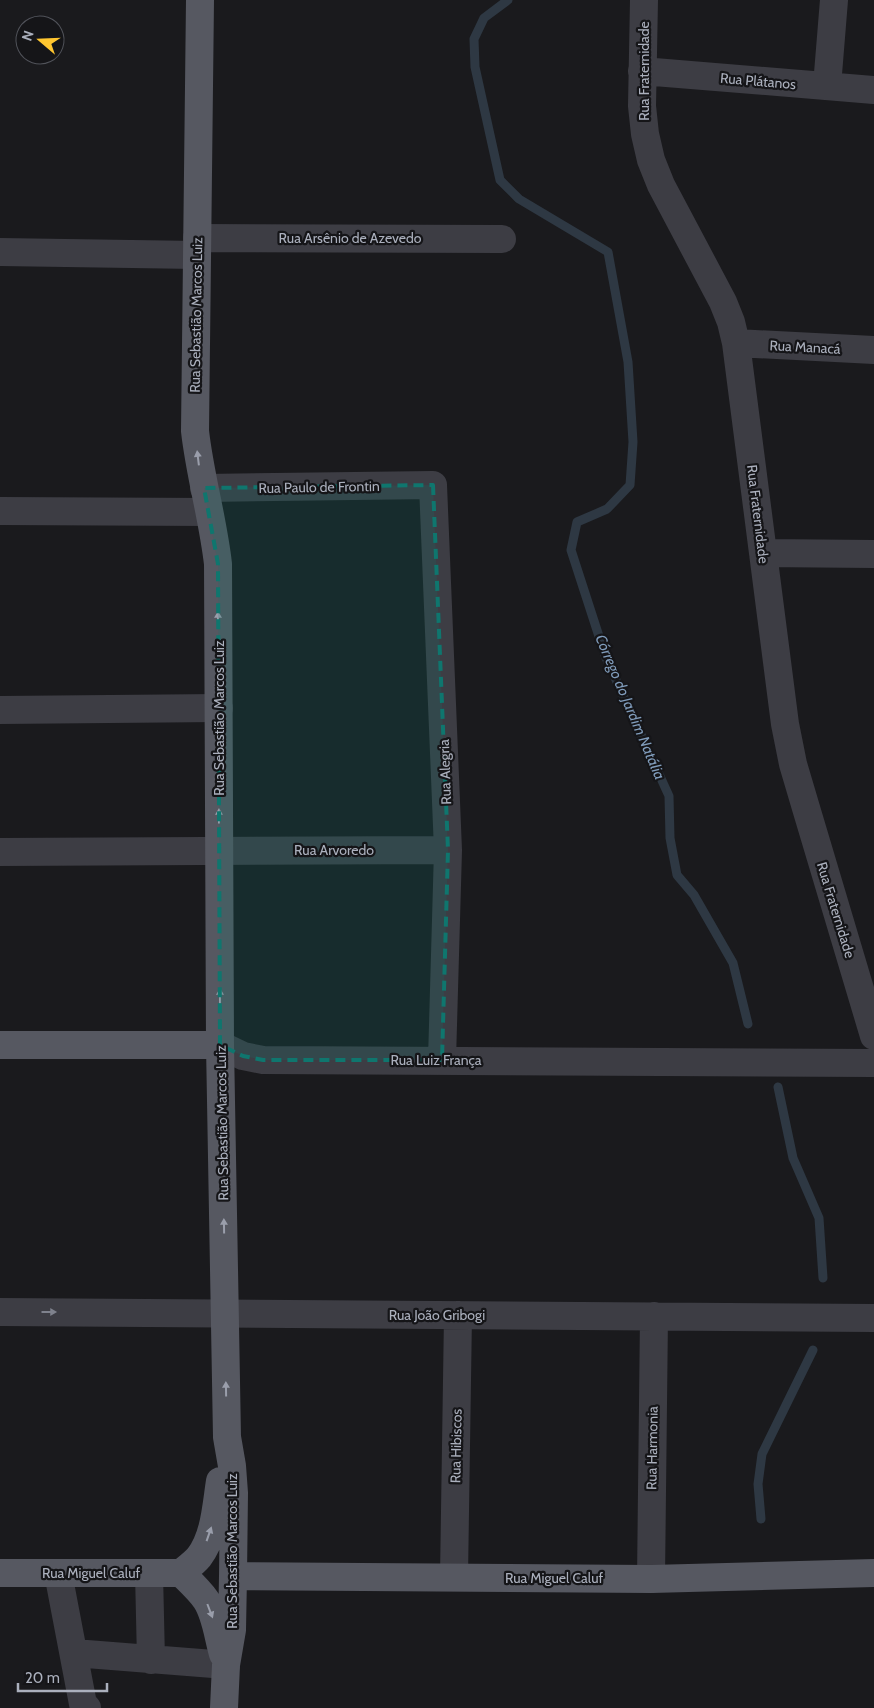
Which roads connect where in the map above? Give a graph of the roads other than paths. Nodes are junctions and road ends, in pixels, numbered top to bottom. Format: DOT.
graph roads {
  1 [pos="200,0"];
  2 [pos="644,0"];
  3 [pos="834,0"];
  4 [pos="642,72"];
  5 [pos="827,86"];
  6 [pos="874,90"];
  7 [pos="502,239"];
  8 [pos="197,246"];
  9 [pos="0,252"];
  10 [pos="736,343"];
  11 [pos="874,350"];
  12 [pos="433,485"];
  13 [pos="206,500"];
  14 [pos="0,511"];
  15 [pos="763,553"];
  16 [pos="874,554"];
  17 [pos="218,708"];
  18 [pos="0,710"];
  19 [pos="219,850"];
  20 [pos="448,850"];
  21 [pos="0,852"];
  22 [pos="874,1036"];
  23 [pos="0,1045"];
  24 [pos="220,1045"];
  25 [pos="442,1060"];
  26 [pos="874,1063"];
  27 [pos="0,1312"];
  28 [pos="225,1313"];
  29 [pos="458,1315"];
  30 [pos="654,1316"];
  31 [pos="874,1318"];
  32 [pos="228,1437"];
  33 [pos="0,1573"];
  34 [pos="58,1573"];
  35 [pos="149,1573"];
  36 [pos="181,1573"];
  37 [pos="874,1573"];
  38 [pos="233,1576"];
  39 [pos="454,1577"];
  40 [pos="651,1579"];
  41 [pos="74,1653"];
  42 [pos="151,1660"];
  43 [pos="226,1664"];
  44 [pos="87,1708"];
  45 [pos="224,1708"];
  1 -- 8 [label="main road, Rua Sebastião Marcos Luiz"];
  2 -- 4 [label="street, Rua Fraternidade"];
  3 -- 5 [label="street"];
  4 -- 5 [label="street, Rua Plátanos"];
  4 -- 10 [label="street, Rua Fraternidade"];
  5 -- 6 [label="street, Rua Plátanos"];
  7 -- 8 [label="street, Rua Arsênio de Azevedo"];
  8 -- 9 [label="street, Rua Arsênio de Azevedo"];
  13 -- 8 [label="main road, Rua Sebastião Marcos Luiz, one-way"];
  10 -- 11 [label="street, Rua Manacá"];
  10 -- 15 [label="street, Rua Fraternidade"];
  12 -- 13 [label="street, Rua Paulo de Frontin"];
  12 -- 20 [label="street, Rua Alegria"];
  13 -- 14 [label="street, Rua Paulo de Frontin"];
  17 -- 13 [label="main road, Rua Sebastião Marcos Luiz, one-way"];
  15 -- 16 [label="street"];
  15 -- 22 [label="street, Rua Fraternidade"];
  17 -- 18 [label="street"];
  19 -- 17 [label="main road, Rua Sebastião Marcos Luiz, one-way"];
  19 -- 20 [label="street, Rua Arvoredo"];
  19 -- 21 [label="street, Rua Arvoredo"];
  24 -- 19 [label="main road, Rua Sebastião Marcos Luiz, one-way"];
  20 -- 25 [label="street, Rua Alegria"];
  23 -- 24 [label="main road, Rua Luiz França"];
  24 -- 25 [label="street, Rua Luiz França"];
  28 -- 24 [label="main road, Rua Sebastião Marcos Luiz, one-way"];
  25 -- 26 [label="street, Rua Luiz França"];
  27 -- 28 [label="street, Rua João Gribogi, one-way"];
  28 -- 29 [label="street, Rua João Gribogi"];
  32 -- 28 [label="main road, Rua Sebastião Marcos Luiz, one-way"];
  29 -- 30 [label="street, Rua João Gribogi"];
  29 -- 39 [label="street, Rua Hibiscos"];
  30 -- 31 [label="street, Rua João Gribogi"];
  30 -- 40 [label="street, Rua Harmonia"];
  36 -- 32 [label="main road, Rua Sebastião Marcos Luiz, one-way"];
  32 -- 38 [label="main road, Rua Sebastião Marcos Luiz"];
  33 -- 34 [label="main road, Rua Miguel Caluf"];
  34 -- 35 [label="main road, Rua Miguel Caluf"];
  34 -- 41 [label="street"];
  35 -- 36 [label="main road, Rua Miguel Caluf"];
  35 -- 42 [label="street"];
  36 -- 43 [label="main road, Rua Sebastião Marcos Luiz, one-way"];
  37 -- 40 [label="main road, Rua Miguel Caluf"];
  38 -- 39 [label="main road, Rua Miguel Caluf"];
  38 -- 43 [label="main road, Rua Sebastião Marcos Luiz"];
  39 -- 40 [label="main road, Rua Miguel Caluf"];
  41 -- 42 [label="street"];
  41 -- 44 [label="street"];
  42 -- 43 [label="street"];
  43 -- 45 [label="main road, Rua Sebastião Marcos Luiz"];
}
